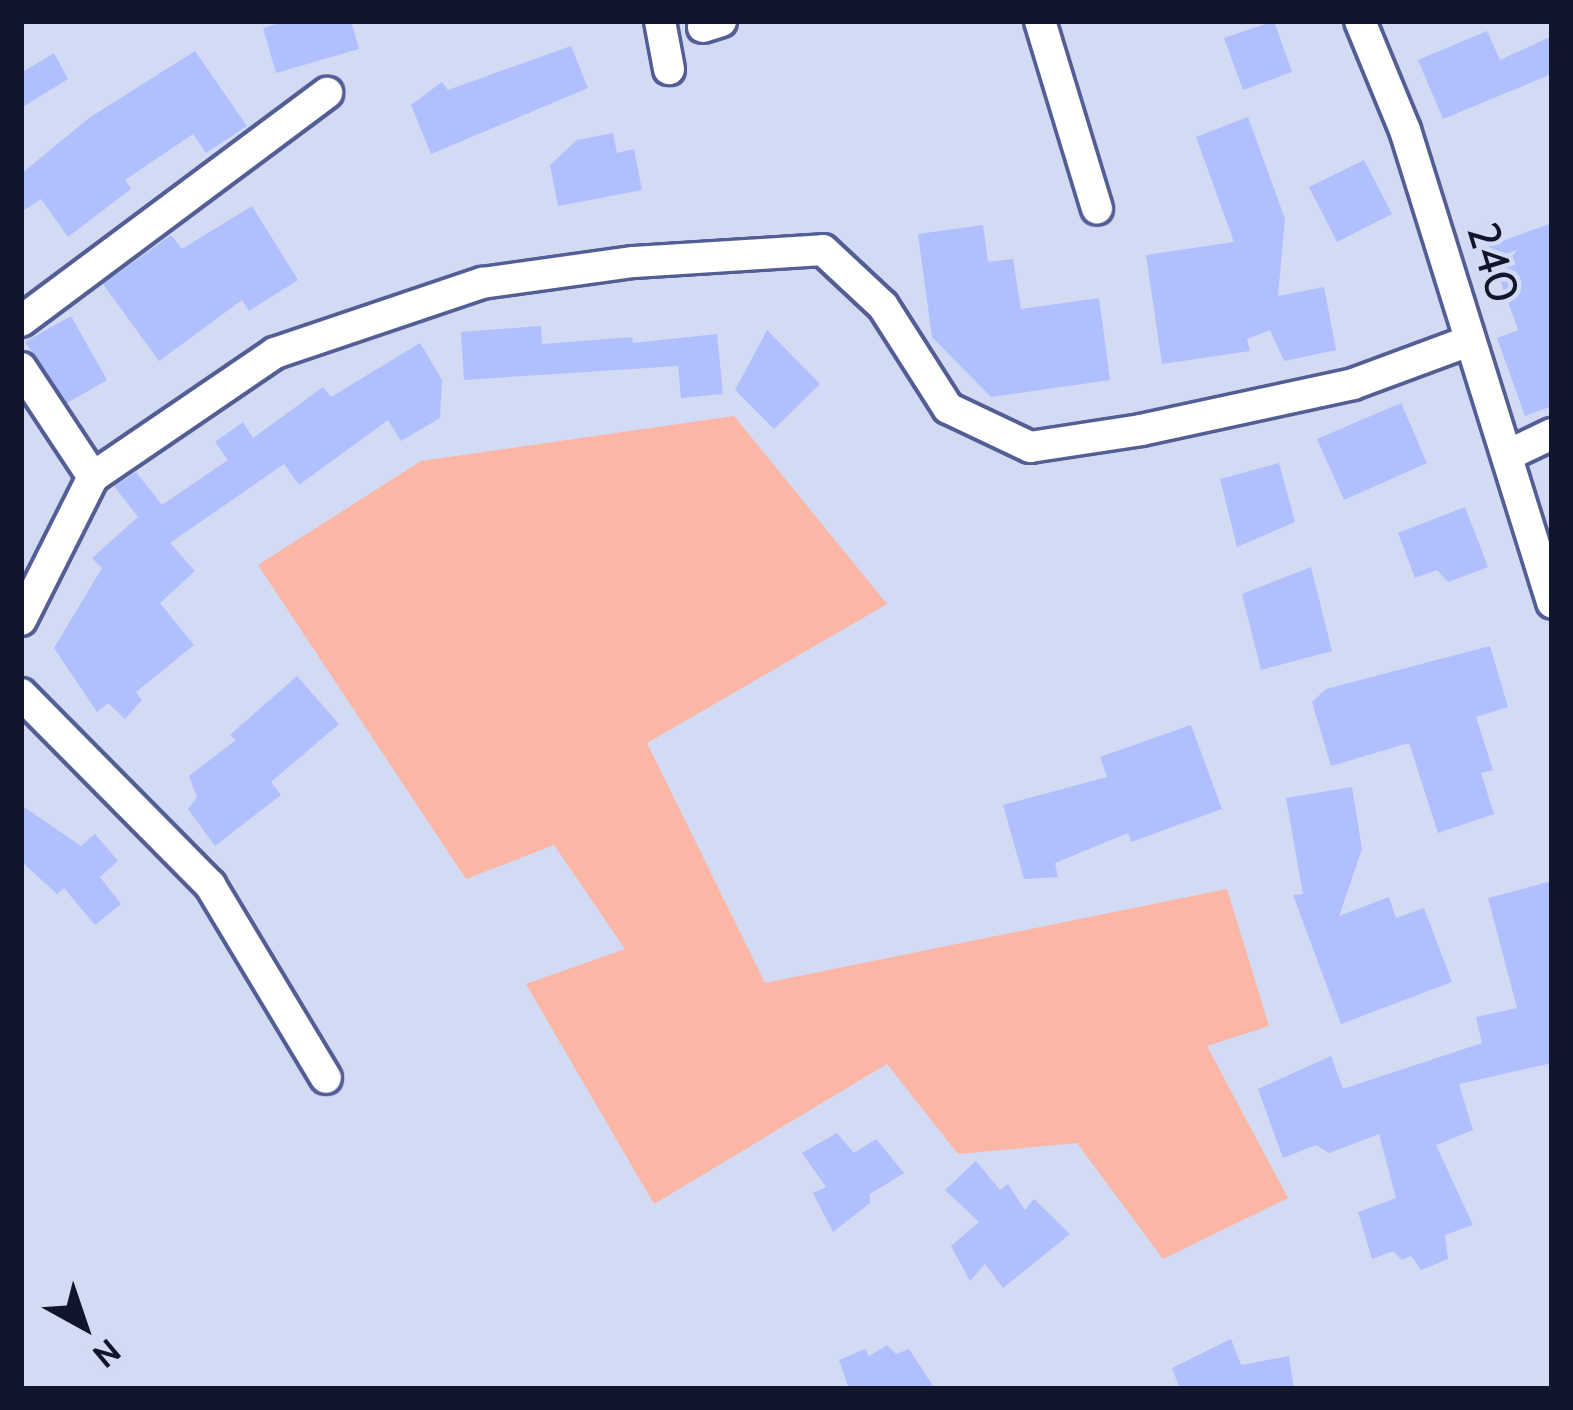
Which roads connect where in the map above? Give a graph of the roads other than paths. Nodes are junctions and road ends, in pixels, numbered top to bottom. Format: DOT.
graph roads {
  1 [pos="660,21"];
  2 [pos="1040,21"];
  3 [pos="1360,21"];
  4 [pos="669,69"];
  5 [pos="327,93"];
  6 [pos="1097,209"];
  7 [pos="21,321"];
  8 [pos="1469,341"];
  9 [pos="21,368"];
  10 [pos="1552,434"];
  11 [pos="1508,454"];
  12 [pos="93,477"];
  13 [pos="1552,603"];
  14 [pos="21,620"];
  15 [pos="21,694"];
  16 [pos="326,1078"];
  1 -- 4 [label="street"];
  2 -- 6 [label="street"];
  3 -- 8 [label="street, 240"];
  5 -- 7 [label="street"];
  8 -- 11 [label="street, 240"];
  8 -- 12 [label="street"];
  9 -- 12 [label="street"];
  10 -- 11 [label="street"];
  11 -- 13 [label="street, 240"];
  12 -- 14 [label="street"];
  15 -- 16 [label="street"];
}
